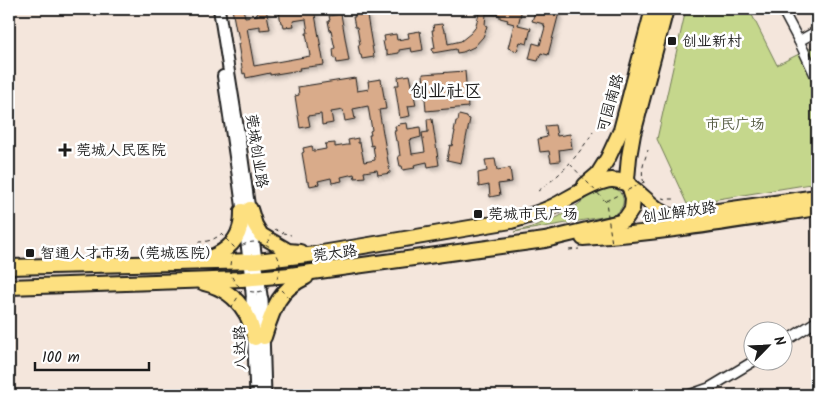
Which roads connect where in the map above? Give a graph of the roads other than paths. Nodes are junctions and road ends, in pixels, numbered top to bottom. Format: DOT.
graph roads {
  1 [pos="212,9"];
  2 [pos="219,9"];
  3 [pos="654,9"];
  4 [pos="666,9"];
  5 [pos="782,9"];
  6 [pos="817,31"];
  7 [pos="799,40"];
  8 [pos="817,79"];
  9 [pos="629,157"];
  10 [pos="629,186"];
  11 [pos="644,189"];
  12 [pos="575,194"];
  13 [pos="817,197"];
  14 [pos="817,208"];
  15 [pos="246,210"];
  16 [pos="545,240"];
  17 [pos="316,254"];
  18 [pos="253,261"];
  19 [pos="195,262"];
  20 [pos="9,267"];
  21 [pos="316,272"];
  22 [pos="196,281"];
  23 [pos="251,282"];
  24 [pos="9,287"];
  25 [pos="257,299"];
  26 [pos="817,321"];
  27 [pos="794,336"];
  28 [pos="259,337"];
  29 [pos="744,367"];
  30 [pos="256,395"];
  31 [pos="265,395"];
  32 [pos="688,395"];
  1 -- 15 [label="street, 莞城创业路"];
  2 -- 15 [label="street, 莞城创业路"];
  3 -- 12 [label="main road, 可园南路"];
  4 -- 9 [label="main road, 可园南路"];
  5 -- 7 [label="street"];
  6 -- 7 [label="street"];
  7 -- 8 [label="street"];
  9 -- 10 [label="main road, 可园南路"];
  9 -- 11 [label="main road"];
  10 -- 11 [label="main road, 创业解放路"];
  10 -- 12 [label="main road"];
  10 -- 16 [label="main road, 莞太路"];
  11 -- 13 [label="main road, 创业解放路"];
  12 -- 17 [label="main road, 莞太路"];
  14 -- 16 [label="main road, 创业解放路"];
  15 -- 17 [label="main road"];
  15 -- 18 [label="street, 莞城创业路"];
  15 -- 19 [label="main road"];
  16 -- 21 [label="main road, 莞太路"];
  17 -- 18 [label="main road, 莞太路"];
  18 -- 19 [label="main road, 莞太路"];
  18 -- 23 [label="street, 莞城创业路"];
  19 -- 20 [label="main road, 莞太路"];
  21 -- 23 [label="main road, 莞太路"];
  21 -- 28 [label="main road"];
  22 -- 23 [label="main road, 莞太路"];
  22 -- 24 [label="main road, 莞太路"];
  22 -- 28 [label="main road"];
  23 -- 25 [label="street, 莞城创业路"];
  25 -- 28 [label="main road, 八达路"];
  26 -- 27 [label="street"];
  28 -- 30 [label="main road, 八达路"];
  28 -- 31 [label="main road, 八达路"];
  29 -- 32 [label="street"];
}
